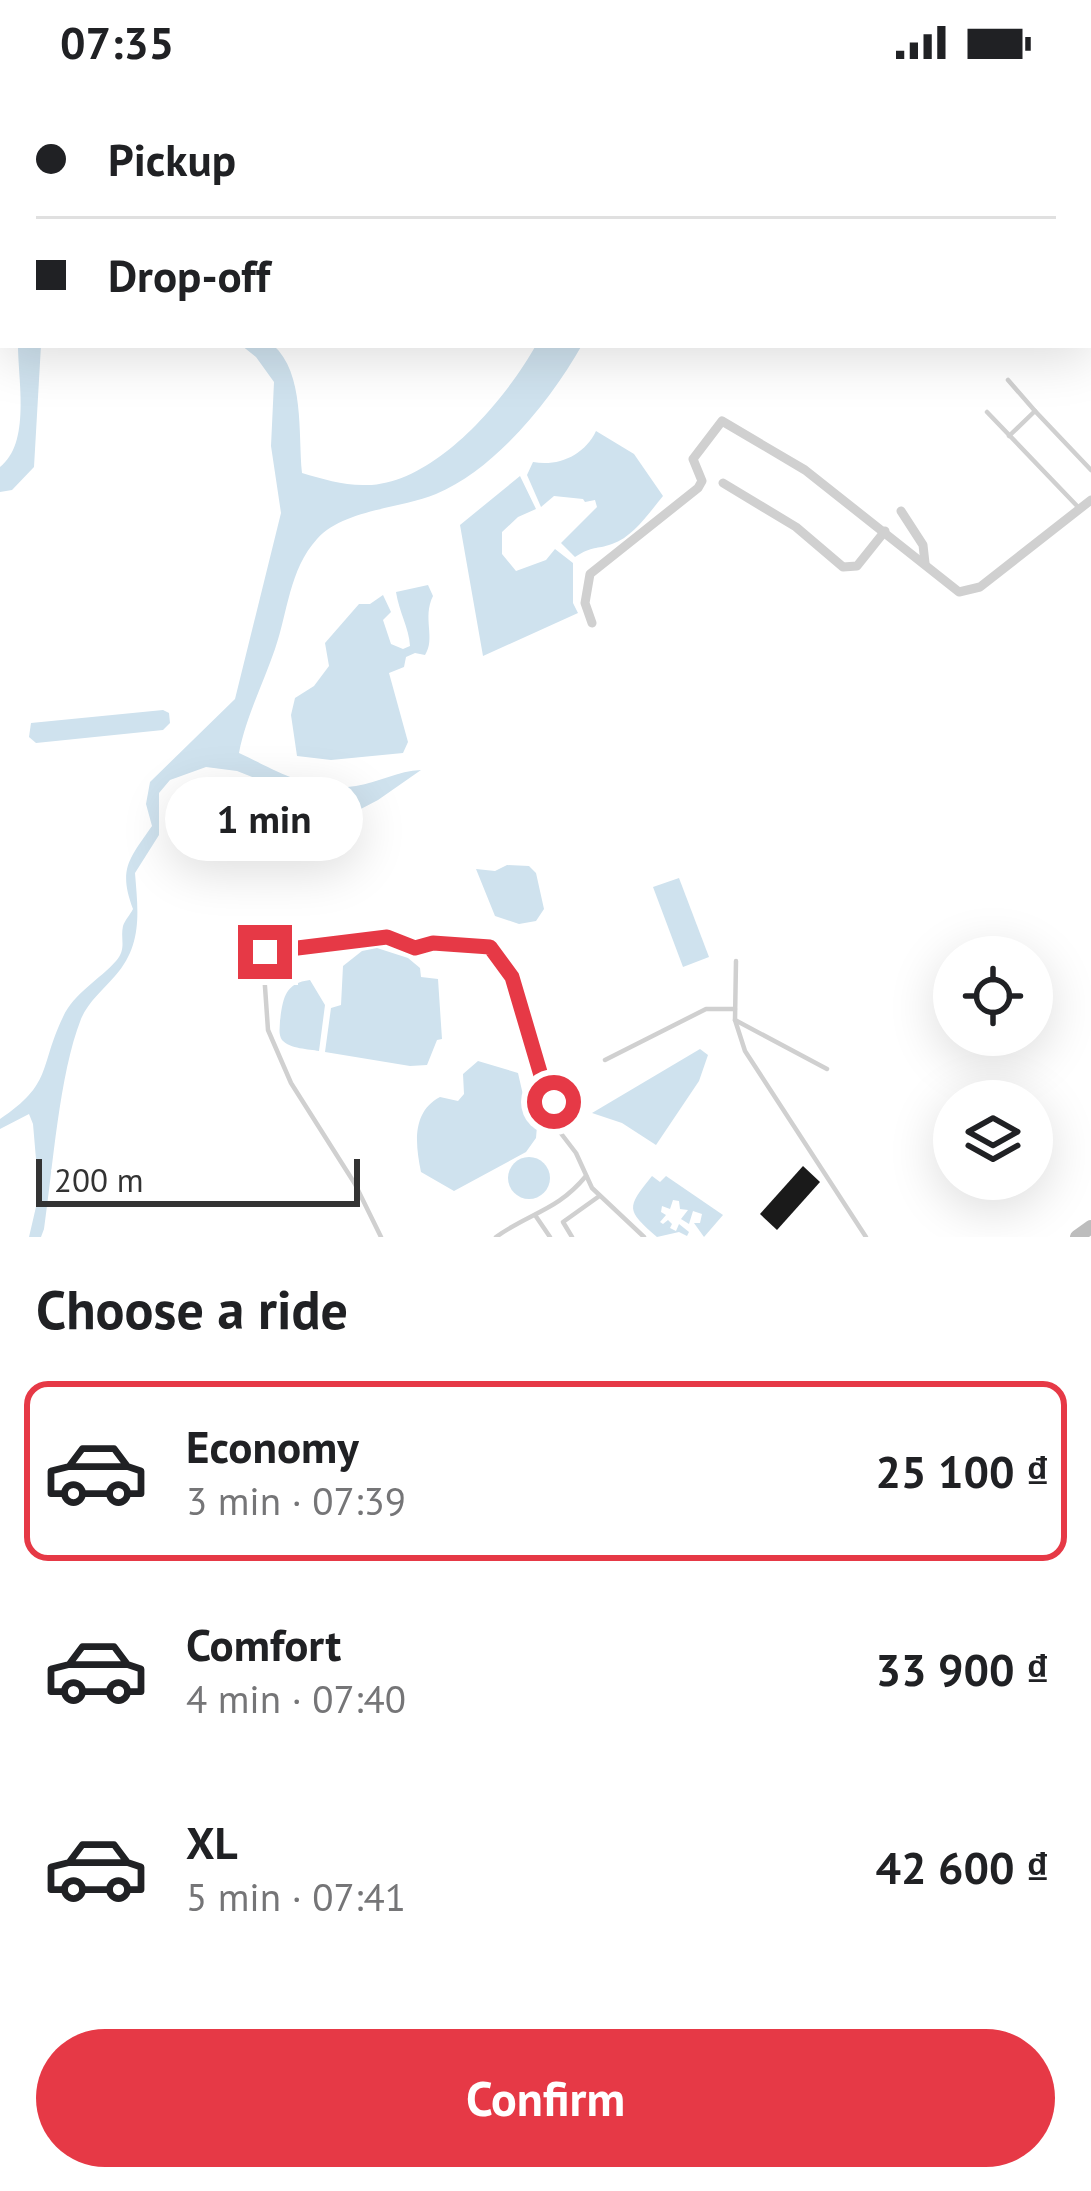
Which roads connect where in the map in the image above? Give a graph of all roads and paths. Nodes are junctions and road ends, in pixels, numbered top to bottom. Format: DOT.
graph roads {
  1 [pos="1008,380"];
  2 [pos="1035,411"];
  3 [pos="987,412"];
  4 [pos="1009,436"];
  5 [pos="1091,470"];
  6 [pos="724,483"];
  7 [pos="1091,500"];
  8 [pos="1079,508"];
  9 [pos="901,511"];
  10 [pos="885,531"];
  11 [pos="925,563"];
  12 [pos="592,623"];
  13 [pos="736,961"];
  14 [pos="735,1010"];
  15 [pos="735,1020"];
  16 [pos="604,1060"];
  17 [pos="827,1069"];
  18 [pos="586,1176"];
  19 [pos="598,1196"];
  20 [pos="535,1215"];
  21 [pos="1091,1227"];
  22 [pos="381,1237"];
  23 [pos="496,1237"];
  24 [pos="550,1237"];
  25 [pos="572,1237"];
  26 [pos="644,1237"];
  27 [pos="866,1237"];
  28 [pos="1077,1237"];
  1 -- 2 [label="lane"];
  2 -- 4 [label="lane"];
  2 -- 5 [label="lane"];
  3 -- 4 [label="lane"];
  4 -- 8 [label="lane"];
  6 -- 10 [label="street"];
  7 -- 8 [label="street"];
  8 -- 11 [label="street"];
  9 -- 11 [label="street"];
  10 -- 11 [label="street"];
  10 -- 12 [label="street"];
  13 -- 14 [label="lane"];
  14 -- 15 [label="lane"];
  14 -- 16 [label="lane"];
  15 -- 17 [label="lane"];
  15 -- 27 [label="lane"];
  18 -- 19 [label="lane"];
  18 -- 20 [label="lane"];
  18 -- 22 [label="lane"];
  19 -- 25 [label="lane"];
  19 -- 26 [label="lane"];
  20 -- 23 [label="lane"];
  20 -- 24 [label="lane"];
  21 -- 28 [label="main road"];
}
